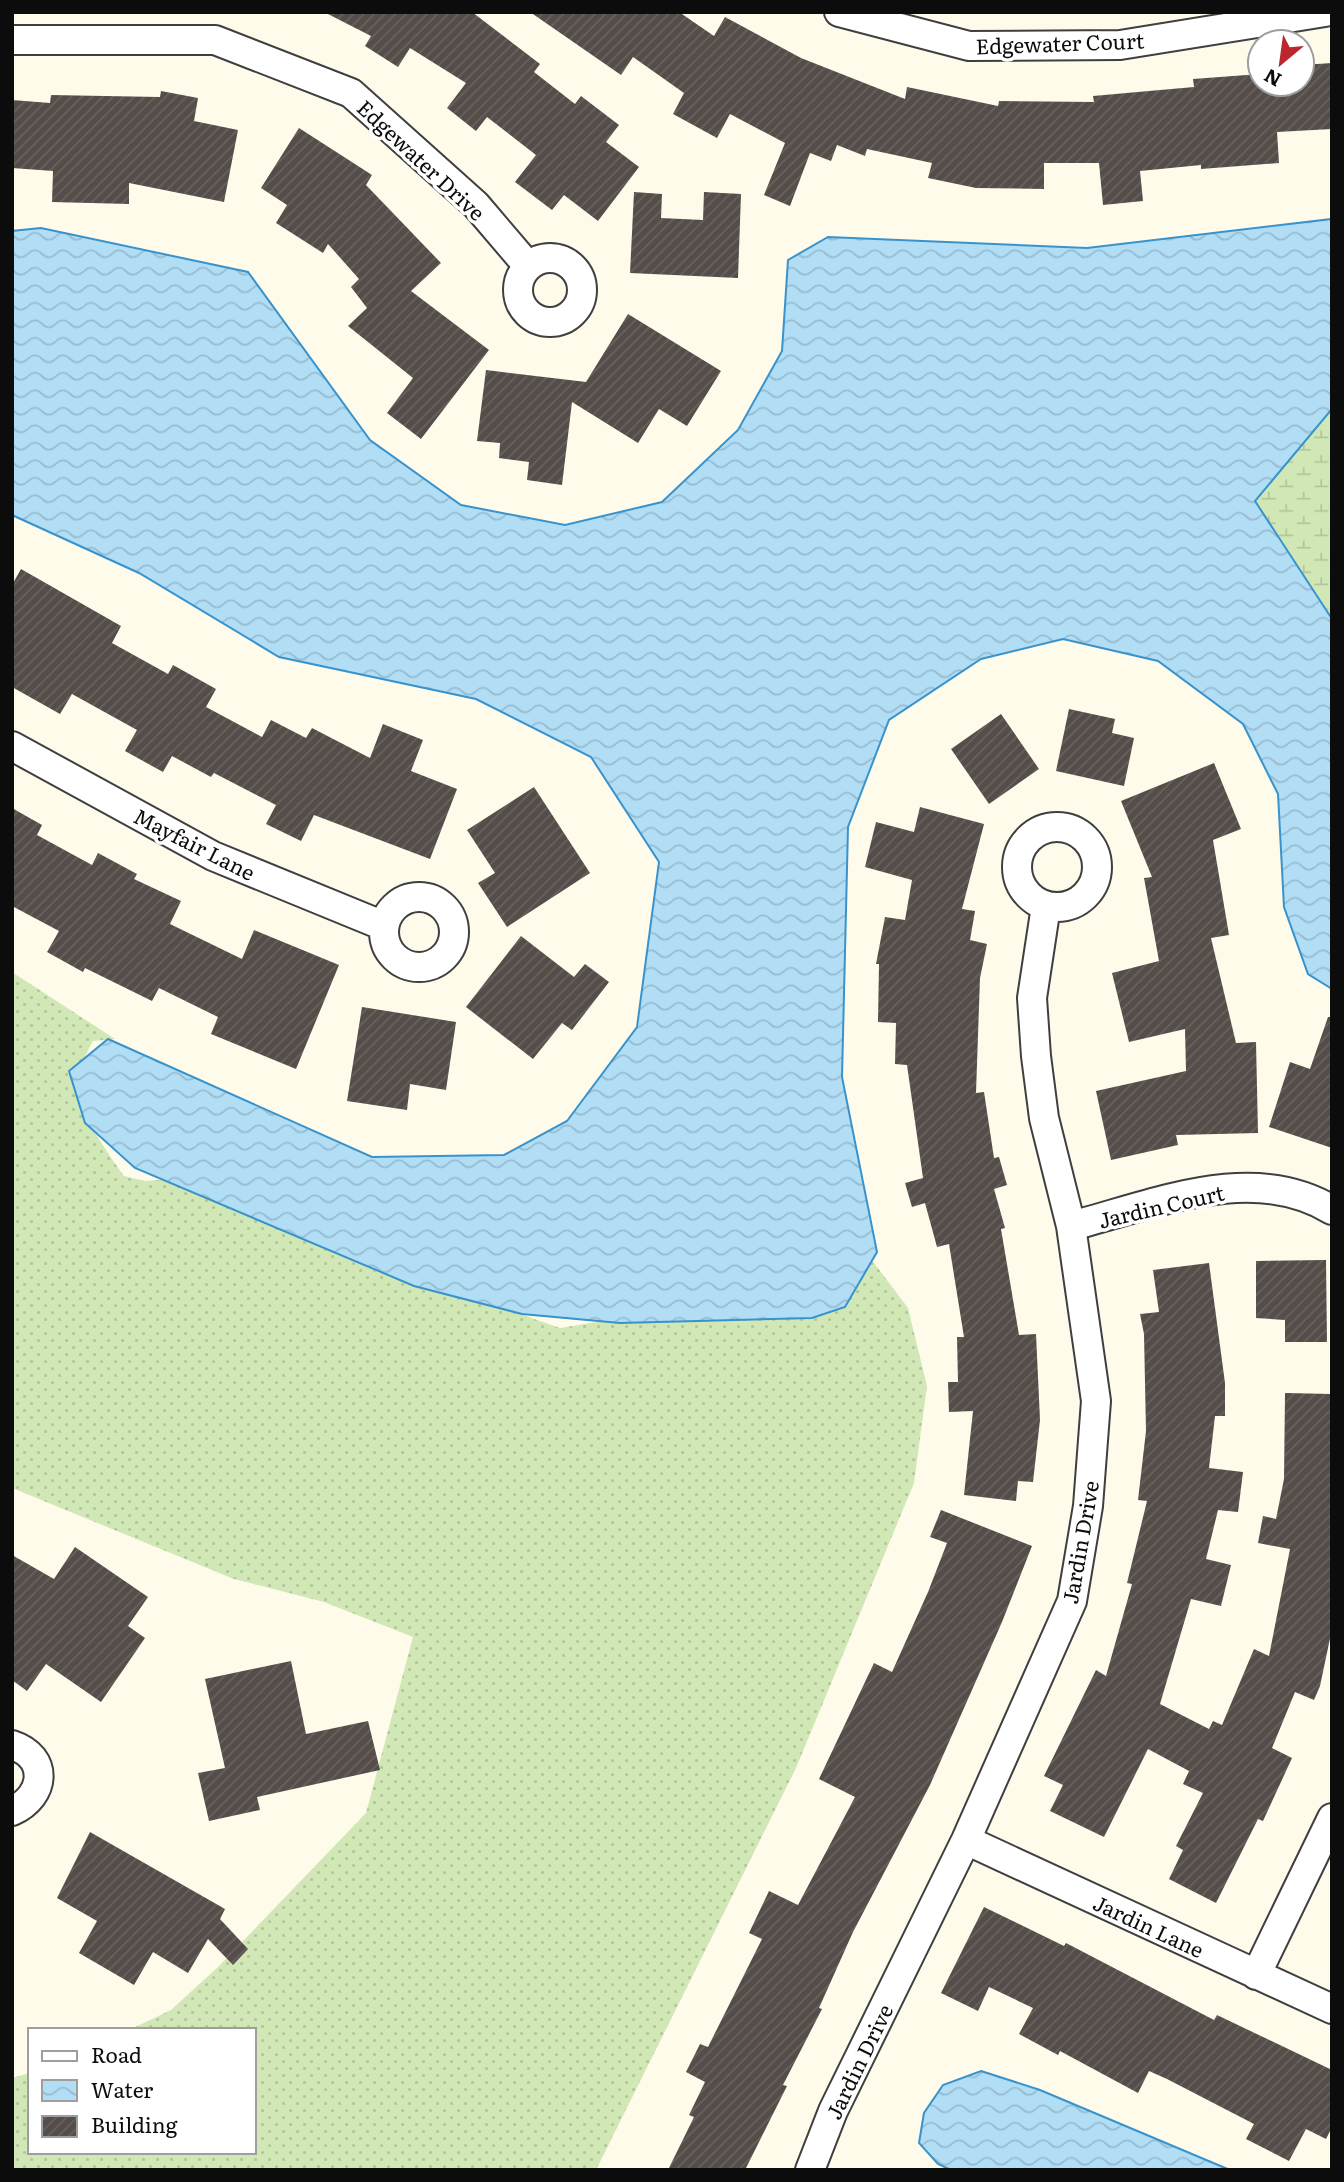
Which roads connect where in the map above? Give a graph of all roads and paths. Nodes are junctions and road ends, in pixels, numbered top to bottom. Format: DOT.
graph roads {
  1 [pos="839,12"];
  2 [pos="1325,12"];
  3 [pos="12,40"];
  4 [pos="528,266"];
  5 [pos="12,746"];
  6 [pos="1046,906"];
  7 [pos="384,926"];
  8 [pos="1332,1210"];
  9 [pos="1071,1226"];
  10 [pos="12,1745"];
  11 [pos="12,1811"];
  12 [pos="1332,1818"];
  13 [pos="966,1840"];
  14 [pos="1256,1975"];
  15 [pos="1332,2009"];
  16 [pos="810,2170"];
  1 -- 2 [label="street, Edgewater Court"];
  3 -- 4 [label="street, Edgewater Drive"];
  5 -- 7 [label="street, Mayfair Lane"];
  6 -- 9 [label="street, Jardin Drive"];
  8 -- 9 [label="street, Jardin Court"];
  9 -- 13 [label="street, Jardin Drive"];
  10 -- 11 [label="street"];
  12 -- 14 [label="street"];
  13 -- 14 [label="street, Jardin Lane"];
  13 -- 16 [label="street, Jardin Drive"];
  14 -- 15 [label="street, Jardin Lane"];
}
